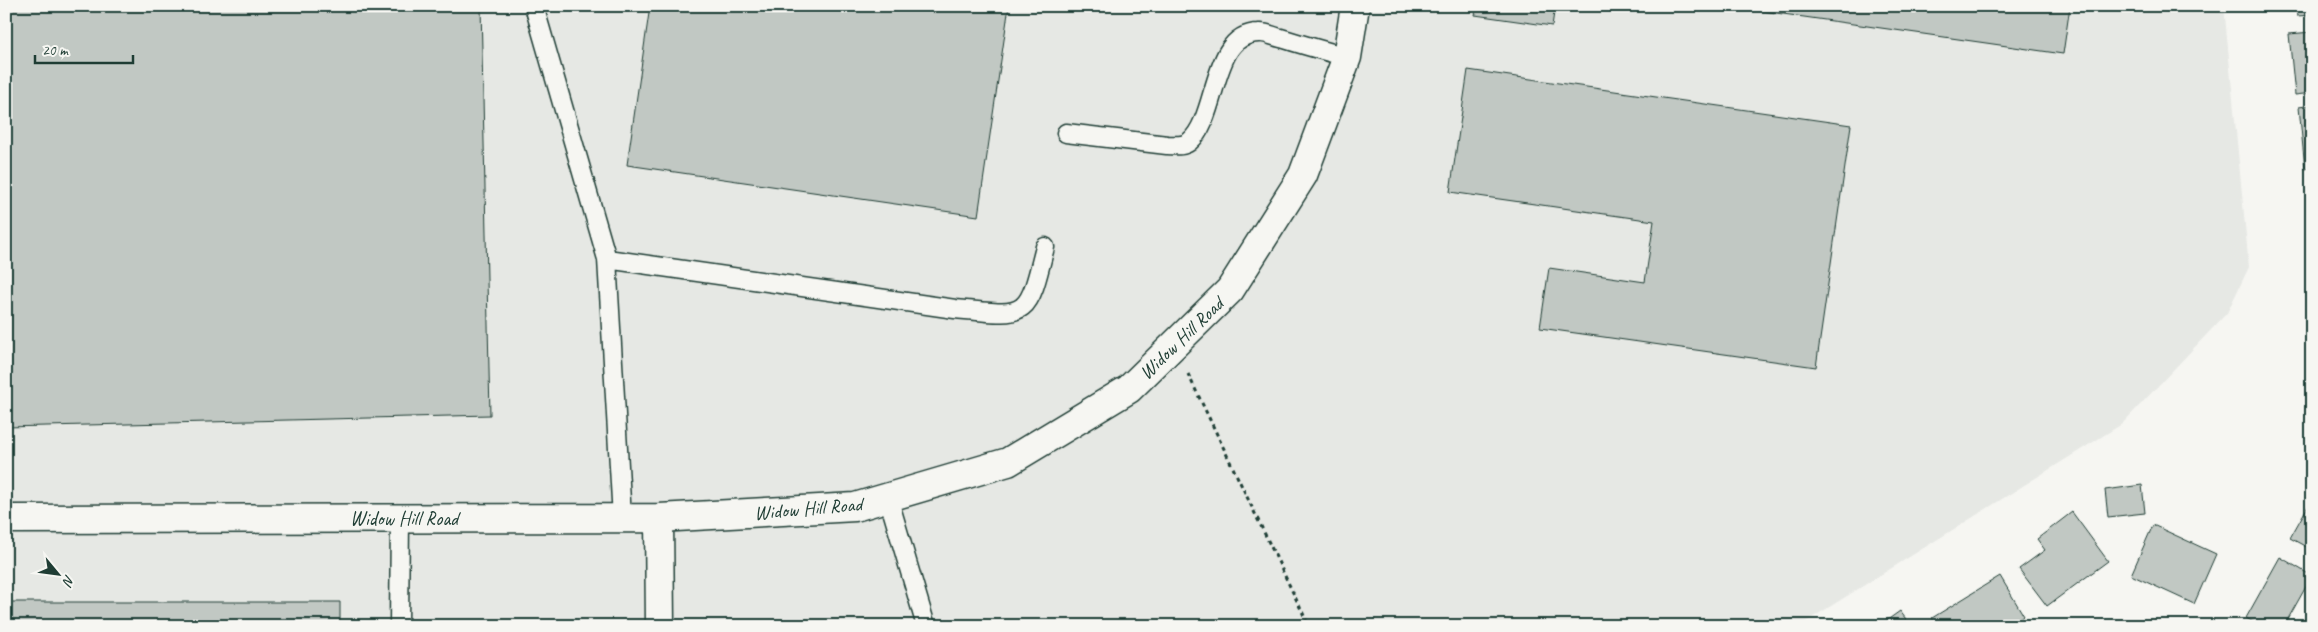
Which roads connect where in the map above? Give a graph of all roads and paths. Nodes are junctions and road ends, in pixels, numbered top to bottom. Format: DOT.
graph roads {
  1 [pos="534,6"];
  2 [pos="1355,6"];
  3 [pos="1347,57"];
  4 [pos="1066,133"];
  5 [pos="1045,247"];
  6 [pos="607,259"];
  7 [pos="1174,345"];
  8 [pos="888,497"];
  9 [pos="400,518"];
  10 [pos="622,518"];
  11 [pos="659,518"];
  12 [pos="6,519"];
  13 [pos="399,626"];
  14 [pos="660,626"];
  15 [pos="926,626"];
  16 [pos="1309,626"];
  1 -- 6 [label="lane"];
  2 -- 3 [label="street, Widow Hill Road"];
  3 -- 4 [label="lane"];
  3 -- 7 [label="street, Widow Hill Road"];
  5 -- 6 [label="lane"];
  6 -- 10 [label="lane"];
  7 -- 8 [label="street, Widow Hill Road"];
  7 -- 16 [label="path"];
  8 -- 11 [label="street, Widow Hill Road"];
  8 -- 15 [label="lane"];
  9 -- 10 [label="street, Widow Hill Road"];
  9 -- 12 [label="street, Widow Hill Road"];
  9 -- 13 [label="lane"];
  10 -- 11 [label="street, Widow Hill Road"];
  11 -- 14 [label="street"];
}
